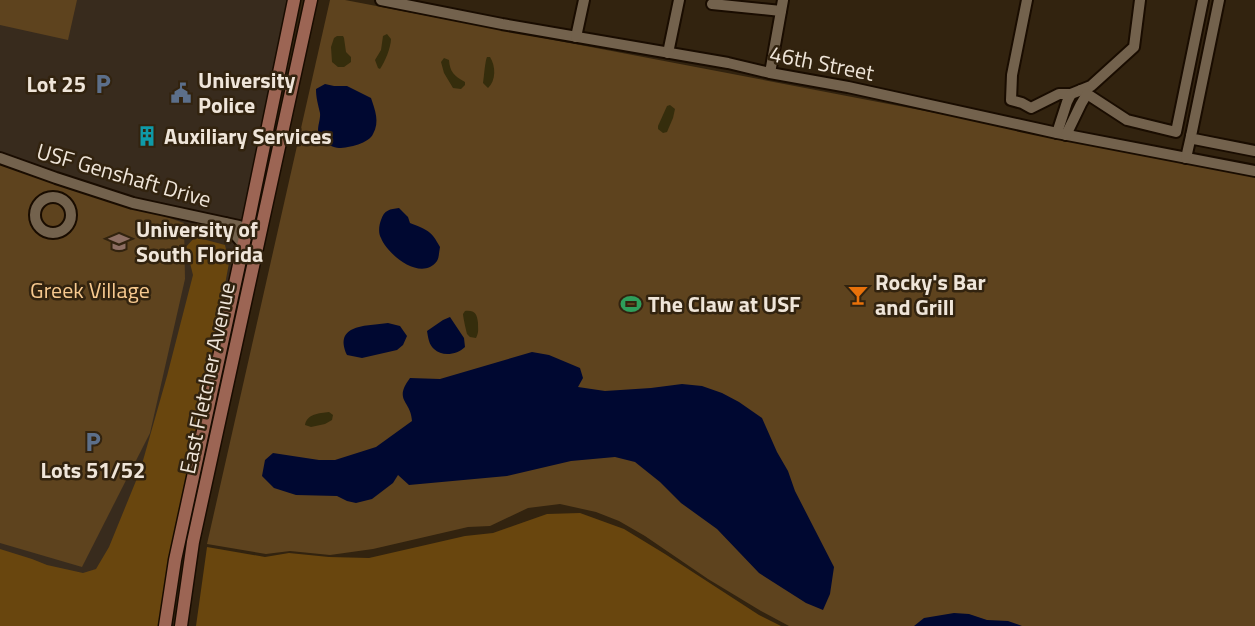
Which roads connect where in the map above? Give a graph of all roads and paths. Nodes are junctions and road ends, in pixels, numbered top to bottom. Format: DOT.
graph roads {
  1 [pos="294,0"];
  2 [pos="311,0"];
  3 [pos="381,0"];
  4 [pos="584,0"];
  5 [pos="679,0"];
  6 [pos="1027,0"];
  7 [pos="1140,0"];
  8 [pos="1203,0"];
  9 [pos="1219,0"];
  10 [pos="712,4"];
  11 [pos="782,5"];
  12 [pos="576,37"];
  13 [pos="668,53"];
  14 [pos="770,73"];
  15 [pos="1083,94"];
  16 [pos="1062,134"];
  17 [pos="1191,136"];
  18 [pos="1255,151"];
  19 [pos="0,158"];
  20 [pos="1186,158"];
  21 [pos="1255,171"];
  22 [pos="63,180"];
  23 [pos="58,197"];
  24 [pos="225,223"];
  25 [pos="243,227"];
  26 [pos="260,234"];
  27 [pos="243,244"];
  28 [pos="165,626"];
  29 [pos="181,626"];
  1 -- 25 [label="main road, East Fletcher Avenue"];
  2 -- 26 [label="main road, East Fletcher Avenue"];
  3 -- 12 [label="street, 46th Street"];
  4 -- 12 [label="street"];
  5 -- 13 [label="street"];
  6 -- 15 [label="street"];
  7 -- 15 [label="street"];
  8 -- 15 [label="street"];
  9 -- 17 [label="street"];
  10 -- 11 [label="street"];
  11 -- 14 [label="street"];
  12 -- 13 [label="street, 46th Street"];
  13 -- 14 [label="street, 46th Street"];
  14 -- 16 [label="street, 46th Street"];
  15 -- 16 [label="street"];
  15 -- 16 [label="street"];
  16 -- 20 [label="street, 46th Street"];
  17 -- 18 [label="street"];
  17 -- 20 [label="street"];
  19 -- 22 [label="street, USF Genshaft Drive"];
  20 -- 21 [label="street, 46th Street"];
  22 -- 23 [label="street"];
  22 -- 24 [label="street, USF Genshaft Drive"];
  24 -- 25 [label="street, USF Genshaft Drive"];
  24 -- 27 [label="street"];
  25 -- 26 [label="street, USF Genshaft Drive"];
  25 -- 27 [label="main road, East Fletcher Avenue"];
  26 -- 29 [label="main road, East Fletcher Avenue"];
  27 -- 28 [label="main road, East Fletcher Avenue"];
}
